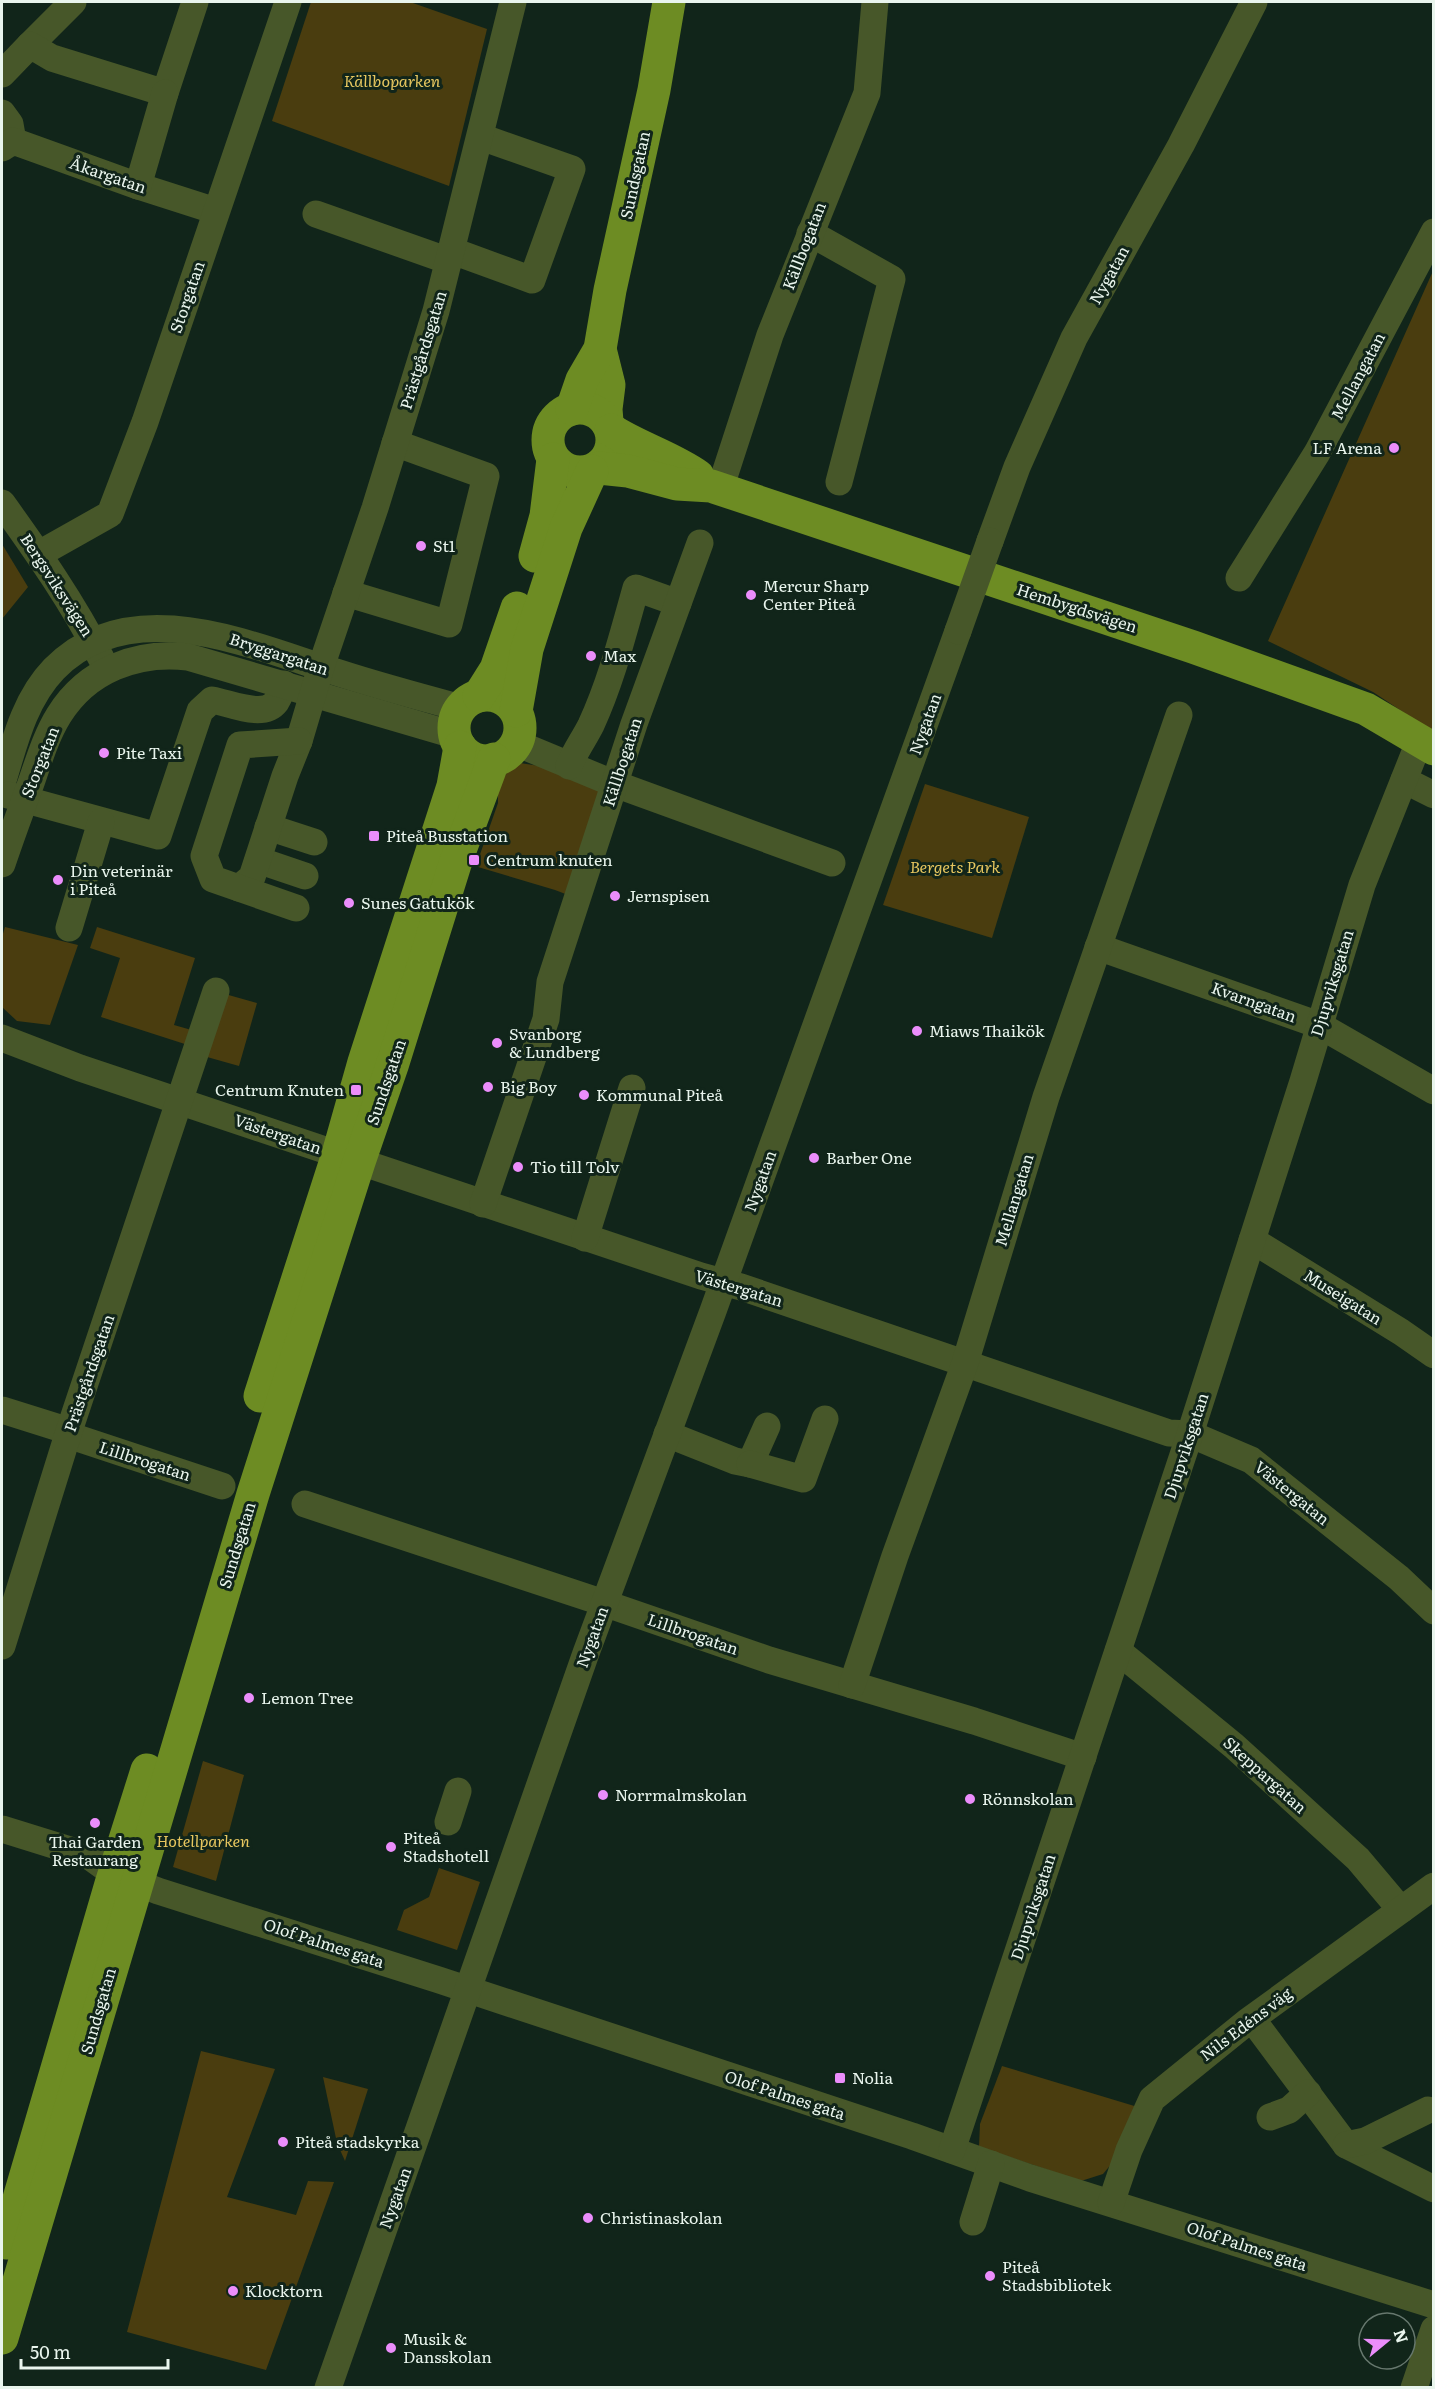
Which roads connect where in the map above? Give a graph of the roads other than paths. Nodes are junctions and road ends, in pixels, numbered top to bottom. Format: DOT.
graph roads {
  1 [pos="73,2"];
  2 [pos="195,2"];
  3 [pos="288,2"];
  4 [pos="513,2"];
  5 [pos="669,2"];
  6 [pos="875,2"];
  7 [pos="1254,2"];
  8 [pos="30,45"];
  9 [pos="2,74"];
  10 [pos="165,93"];
  11 [pos="2,114"];
  12 [pos="481,137"];
  13 [pos="7,145"];
  14 [pos="138,186"];
  15 [pos="216,211"];
  16 [pos="316,214"];
  17 [pos="810,232"];
  18 [pos="1434,232"];
  19 [pos="455,257"];
  20 [pos="600,349"];
  21 [pos="572,409"];
  22 [pos="609,426"];
  23 [pos="395,443"];
  24 [pos="553,459"];
  25 [pos="595,470"];
  26 [pos="839,482"];
  27 [pos="715,487"];
  28 [pos="2,503"];
  29 [pos="700,543"];
  30 [pos="39,554"];
  31 [pos="1239,578"];
  32 [pos="346,593"];
  33 [pos="678,603"];
  34 [pos="94,642"];
  35 [pos="321,668"];
  36 [pos="104,672"];
  37 [pos="284,684"];
  38 [pos="313,693"];
  39 [pos="516,711"];
  40 [pos="1179,715"];
  41 [pos="464,722"];
  42 [pos="299,741"];
  43 [pos="1426,746"];
  44 [pos="505,751"];
  45 [pos="569,766"];
  46 [pos="1404,780"];
  47 [pos="2,784"];
  48 [pos="615,784"];
  49 [pos="1434,795"];
  50 [pos="13,796"];
  51 [pos="101,822"];
  52 [pos="259,851"];
  53 [pos="832,863"];
  54 [pos="2,864"];
  55 [pos="308,867"];
  56 [pos="69,928"];
  57 [pos="1098,948"];
  58 [pos="216,991"];
  59 [pos="1319,1025"];
  60 [pos="13,1043"];
  61 [pos="632,1088"];
  62 [pos="1434,1091"];
  63 [pos="179,1100"];
  64 [pos="348,1158"];
  65 [pos="483,1204"];
  66 [pos="585,1238"];
  67 [pos="1252,1240"];
  68 [pos="723,1282"];
  69 [pos="1434,1355"];
  70 [pos="965,1363"];
  71 [pos="2,1410"];
  72 [pos="825,1419"];
  73 [pos="767,1426"];
  74 [pos="68,1433"];
  75 [pos="667,1434"];
  76 [pos="1190,1434"];
  77 [pos="750,1464"];
  78 [pos="222,1486"];
  79 [pos="305,1504"];
  80 [pos="604,1603"];
  81 [pos="1434,1611"];
  82 [pos="2,1646"];
  83 [pos="1118,1651"];
  84 [pos="852,1685"];
  85 [pos="1083,1757"];
  86 [pos="458,1791"];
  87 [pos="448,1822"];
  88 [pos="2,1829"];
  89 [pos="2,1848"];
  90 [pos="126,1879"];
  91 [pos="1434,1886"];
  92 [pos="1401,1910"];
  93 [pos="469,1990"];
  94 [pos="1252,2019"];
  95 [pos="1308,2093"];
  96 [pos="1428,2110"];
  97 [pos="1270,2117"];
  98 [pos="1346,2145"];
  99 [pos="952,2150"];
  100 [pos="991,2164"];
  101 [pos="1434,2189"];
  102 [pos="1111,2204"];
  103 [pos="16,2220"];
  104 [pos="973,2222"];
  105 [pos="2,2258"];
  106 [pos="1434,2306"];
  107 [pos="1434,2329"];
  108 [pos="2,2338"];
  109 [pos="328,2388"];
  110 [pos="1414,2388"];
  1 -- 8 [label="street"];
  2 -- 10 [label="street"];
  3 -- 15 [label="street, Storgatan"];
  4 -- 12 [label="street, Prästgårdsgatan"];
  5 -- 20 [label="main road, Sundsgatan"];
  6 -- 17 [label="street, Källbogatan"];
  7 -- 68 [label="street, Nygatan, bridge"];
  8 -- 9 [label="street"];
  8 -- 10 [label="street"];
  10 -- 14 [label="street"];
  11 -- 13 [label="street"];
  12 -- 19 [label="street, Prästgårdsgatan"];
  12 -- 19 [label="street"];
  13 -- 14 [label="street, Åkargatan"];
  14 -- 15 [label="street, Åkargatan"];
  15 -- 30 [label="street, Storgatan"];
  16 -- 19 [label="street"];
  17 -- 26 [label="street"];
  17 -- 27 [label="street, Källbogatan"];
  18 -- 31 [label="street, Mellangatan"];
  19 -- 23 [label="street, Prästgårdsgatan"];
  20 -- 21 [label="main road, Sundsgatan"];
  20 -- 22 [label="main road, Sundsgatan"];
  21 -- 22 [label="main road"];
  21 -- 24 [label="main road, Sundsgatan"];
  22 -- 25 [label="main road, Sundsgatan"];
  22 -- 27 [label="main road, Hembygdsvägen"];
  23 -- 32 [label="street, Prästgårdsgatan"];
  23 -- 32 [label="street"];
  24 -- 25 [label="main road"];
  24 -- 41 [label="main road, Sundsgatan"];
  25 -- 27 [label="main road, Hembygdsvägen"];
  25 -- 39 [label="main road, Sundsgatan"];
  27 -- 43 [label="main road, Hembygdsvägen"];
  28 -- 30 [label="street, Bergsviksvägen"];
  29 -- 33 [label="street, Källbogatan"];
  30 -- 34 [label="street, Bergsviksvägen"];
  32 -- 35 [label="street, Prästgårdsgatan"];
  33 -- 45 [label="street"];
  33 -- 48 [label="street, Källbogatan"];
  34 -- 35 [label="street, Bryggargatan"];
  34 -- 36 [label="street, Bergsviksvägen"];
  34 -- 47 [label="street, Storgatan"];
  35 -- 38 [label="street, Prästgårdsgatan"];
  35 -- 41 [label="street, Bryggargatan"];
  36 -- 37 [label="street, Bryggargatan"];
  36 -- 50 [label="street, Storgatan"];
  37 -- 38 [label="street, Bryggargatan"];
  37 -- 51 [label="street"];
  38 -- 41 [label="street, Bryggargatan"];
  38 -- 42 [label="street, Prästgårdsgatan"];
  39 -- 41 [label="main road"];
  39 -- 44 [label="main road, Sundsgatan"];
  40 -- 57 [label="street, Mellangatan"];
  41 -- 44 [label="main road"];
  41 -- 64 [label="main road, Sundsgatan"];
  42 -- 52 [label="street, Prästgårdsgatan"];
  42 -- 52 [label="street"];
  43 -- 46 [label="street, Djupviksgatan"];
  44 -- 45 [label="street"];
  44 -- 64 [label="main road, Sundsgatan"];
  45 -- 48 [label="street"];
  46 -- 49 [label="street"];
  46 -- 59 [label="street, Djupviksgatan"];
  48 -- 53 [label="street"];
  48 -- 65 [label="street, Källbogatan"];
  50 -- 51 [label="street"];
  50 -- 54 [label="street, Storgatan"];
  51 -- 56 [label="street"];
  52 -- 55 [label="street"];
  52 -- 55 [label="street"];
  52 -- 55 [label="street"];
  57 -- 59 [label="street, Kvarngatan"];
  57 -- 70 [label="street, Mellangatan"];
  58 -- 63 [label="street, Prästgårdsgatan"];
  59 -- 62 [label="street, Kvarngatan"];
  59 -- 67 [label="street, Djupviksgatan"];
  60 -- 63 [label="street, Västergatan"];
  61 -- 66 [label="street"];
  63 -- 64 [label="street, Västergatan"];
  63 -- 74 [label="street, Prästgårdsgatan"];
  64 -- 65 [label="street, Västergatan"];
  64 -- 90 [label="main road, Sundsgatan"];
  65 -- 66 [label="street, Västergatan"];
  66 -- 68 [label="street, Västergatan"];
  67 -- 69 [label="street, Museigatan"];
  67 -- 76 [label="street, Djupviksgatan"];
  68 -- 70 [label="street, Västergatan"];
  68 -- 75 [label="street, Nygatan"];
  70 -- 76 [label="street, Västergatan"];
  70 -- 84 [label="street, Mellangatan"];
  71 -- 74 [label="street, Lillbrogatan"];
  72 -- 77 [label="street"];
  73 -- 77 [label="street"];
  74 -- 78 [label="street, Lillbrogatan"];
  74 -- 82 [label="street, Prästgårdsgatan"];
  75 -- 77 [label="street"];
  75 -- 80 [label="street, Nygatan"];
  76 -- 81 [label="street, Västergatan"];
  76 -- 83 [label="street, Djupviksgatan"];
  79 -- 80 [label="street, Lillbrogatan"];
  80 -- 84 [label="street, Lillbrogatan"];
  80 -- 93 [label="street, Nygatan"];
  83 -- 85 [label="street, Djupviksgatan"];
  83 -- 92 [label="street, Skeppargatan"];
  84 -- 85 [label="street, Lillbrogatan"];
  85 -- 99 [label="street, Djupviksgatan"];
  86 -- 87 [label="street"];
  88 -- 90 [label="street"];
  89 -- 90 [label="street"];
  90 -- 93 [label="street, Olof Palmes gata"];
  90 -- 103 [label="main road, Sundsgatan"];
  91 -- 92 [label="street, Nils Edéns väg"];
  92 -- 94 [label="street, Nils Edéns väg"];
  93 -- 99 [label="street, Olof Palmes gata"];
  93 -- 109 [label="street, Nygatan"];
  94 -- 95 [label="street"];
  94 -- 102 [label="street, Nils Edéns väg"];
  95 -- 97 [label="street"];
  95 -- 98 [label="street"];
  96 -- 98 [label="street"];
  98 -- 101 [label="street"];
  99 -- 100 [label="street, Olof Palmes gata"];
  100 -- 102 [label="street, Olof Palmes gata"];
  100 -- 104 [label="street"];
  102 -- 106 [label="street, Olof Palmes gata"];
  103 -- 105 [label="main road, Sundsgatan"];
  103 -- 108 [label="main road, Sundsgatan"];
  107 -- 110 [label="street"];
}
